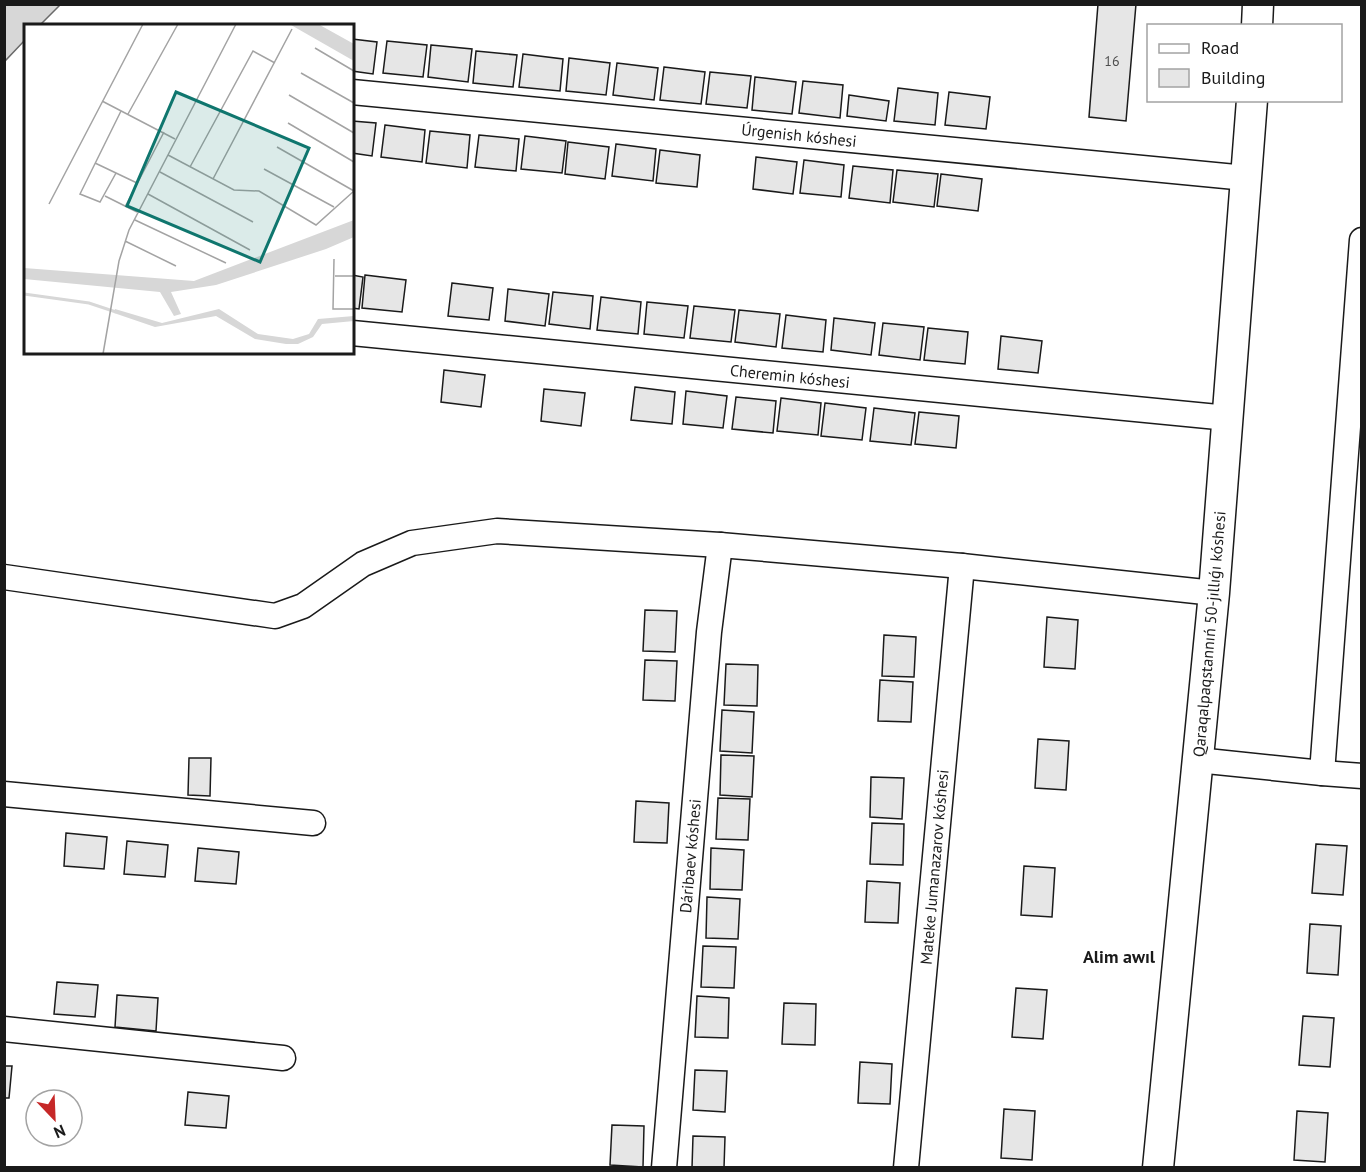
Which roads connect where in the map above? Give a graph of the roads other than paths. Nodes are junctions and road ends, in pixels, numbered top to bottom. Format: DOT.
graph roads {
  1 [pos="1258,4"];
  2 [pos="1257,24"];
  3 [pos="354,92"];
  4 [pos="1252,102"];
  5 [pos="1246,178"];
  6 [pos="1362,240"];
  7 [pos="354,333"];
  8 [pos="1228,418"];
  9 [pos="720,545"];
  10 [pos="962,566"];
  11 [pos="4,577"];
  12 [pos="1214,592"];
  13 [pos="1197,760"];
  14 [pos="1322,773"];
  15 [pos="1362,776"];
  16 [pos="4,794"];
  17 [pos="313,823"];
  18 [pos="4,1029"];
  19 [pos="283,1058"];
  20 [pos="664,1167"];
  21 [pos="906,1167"];
  22 [pos="1158,1167"];
  1 -- 2 [label="main road"];
  3 -- 5 [label="street, Úrgenish kóshesi"];
  4 -- 5 [label="main road, Qaraqalpaqstannıń 50-jıllıǵı kóshesi"];
  5 -- 8 [label="main road, Qaraqalpaqstannıń 50-jıllıǵı kóshesi"];
  6 -- 14 [label="street"];
  7 -- 8 [label="street, Cheremin kóshesi"];
  8 -- 12 [label="main road, Qaraqalpaqstannıń 50-jıllıǵı kóshesi"];
  9 -- 10 [label="street"];
  9 -- 11 [label="street"];
  9 -- 20 [label="street, Dáribaev kóshesi"];
  10 -- 12 [label="street"];
  10 -- 21 [label="street, Mateke Jumanazarov kóshesi"];
  12 -- 13 [label="main road, Qaraqalpaqstannıń 50-jıllıǵı kóshesi"];
  13 -- 14 [label="street"];
  13 -- 22 [label="main road, Qaraqalpaqstannıń 50-jıllıǵı kóshesi"];
  14 -- 15 [label="street"];
  16 -- 17 [label="street"];
  18 -- 19 [label="street"];
}
